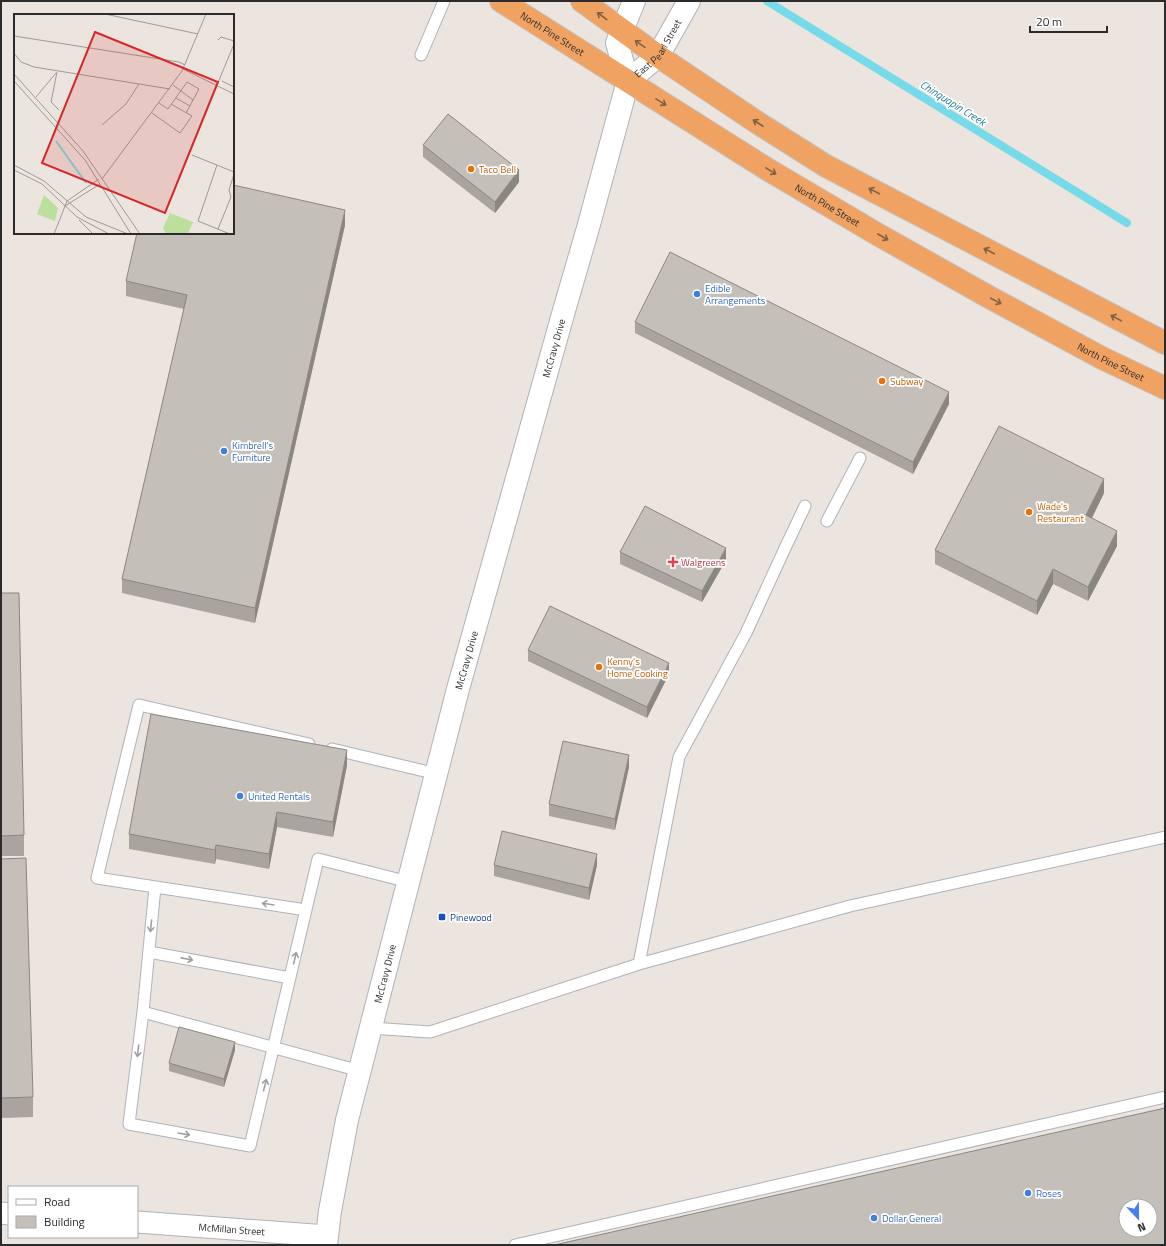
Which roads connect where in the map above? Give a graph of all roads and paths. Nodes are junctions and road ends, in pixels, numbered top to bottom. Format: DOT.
graph roads {
  1 [pos="444,1"];
  2 [pos="501,1"];
  3 [pos="582,1"];
  4 [pos="634,1"];
  5 [pos="688,1"];
  6 [pos="622,31"];
  7 [pos="421,54"];
  8 [pos="658,56"];
  9 [pos="628,81"];
  10 [pos="1165,343"];
  11 [pos="1165,388"];
  12 [pos="860,458"];
  13 [pos="805,506"];
  14 [pos="827,521"];
  15 [pos="437,774"];
  16 [pos="1165,837"];
  17 [pos="408,882"];
  18 [pos="155,887"];
  19 [pos="306,910"];
  20 [pos="149,952"];
  21 [pos="639,964"];
  22 [pos="290,978"];
  23 [pos="143,1012"];
  24 [pos="371,1028"];
  25 [pos="274,1048"];
  26 [pos="360,1071"];
  27 [pos="1165,1097"];
  28 [pos="138,1222"];
  29 [pos="327,1241"];
  30 [pos="515,1245"];
  1 -- 7 [label="lane"];
  2 -- 9 [label="highway, North Pine Street"];
  6 -- 3 [label="highway, one-way"];
  4 -- 6 [label="street, East Pearl Street"];
  5 -- 8 [label="street, East Pearl Street"];
  8 -- 6 [label="highway, one-way"];
  6 -- 9 [label="street, East Pearl Street"];
  8 -- 9 [label="street, East Pearl Street"];
  10 -- 8 [label="highway, one-way"];
  9 -- 11 [label="highway, North Pine Street, one-way"];
  9 -- 15 [label="street, McCravy Drive"];
  12 -- 14 [label="lane"];
  13 -- 21 [label="lane"];
  15 -- 17 [label="street, McCravy Drive"];
  15 -- 18 [label="lane"];
  16 -- 21 [label="lane"];
  17 -- 19 [label="lane"];
  17 -- 24 [label="street, McCravy Drive"];
  19 -- 18 [label="lane, one-way"];
  18 -- 20 [label="lane, one-way"];
  22 -- 19 [label="lane, one-way"];
  20 -- 22 [label="lane, one-way"];
  20 -- 23 [label="lane"];
  21 -- 24 [label="lane"];
  22 -- 25 [label="lane"];
  23 -- 25 [label="lane"];
  23 -- 25 [label="lane, one-way"];
  24 -- 26 [label="street, McCravy Drive"];
  25 -- 26 [label="lane"];
  26 -- 29 [label="street, McCravy Drive"];
  27 -- 30 [label="lane"];
  28 -- 29 [label="street, McMillan Street"];
}
